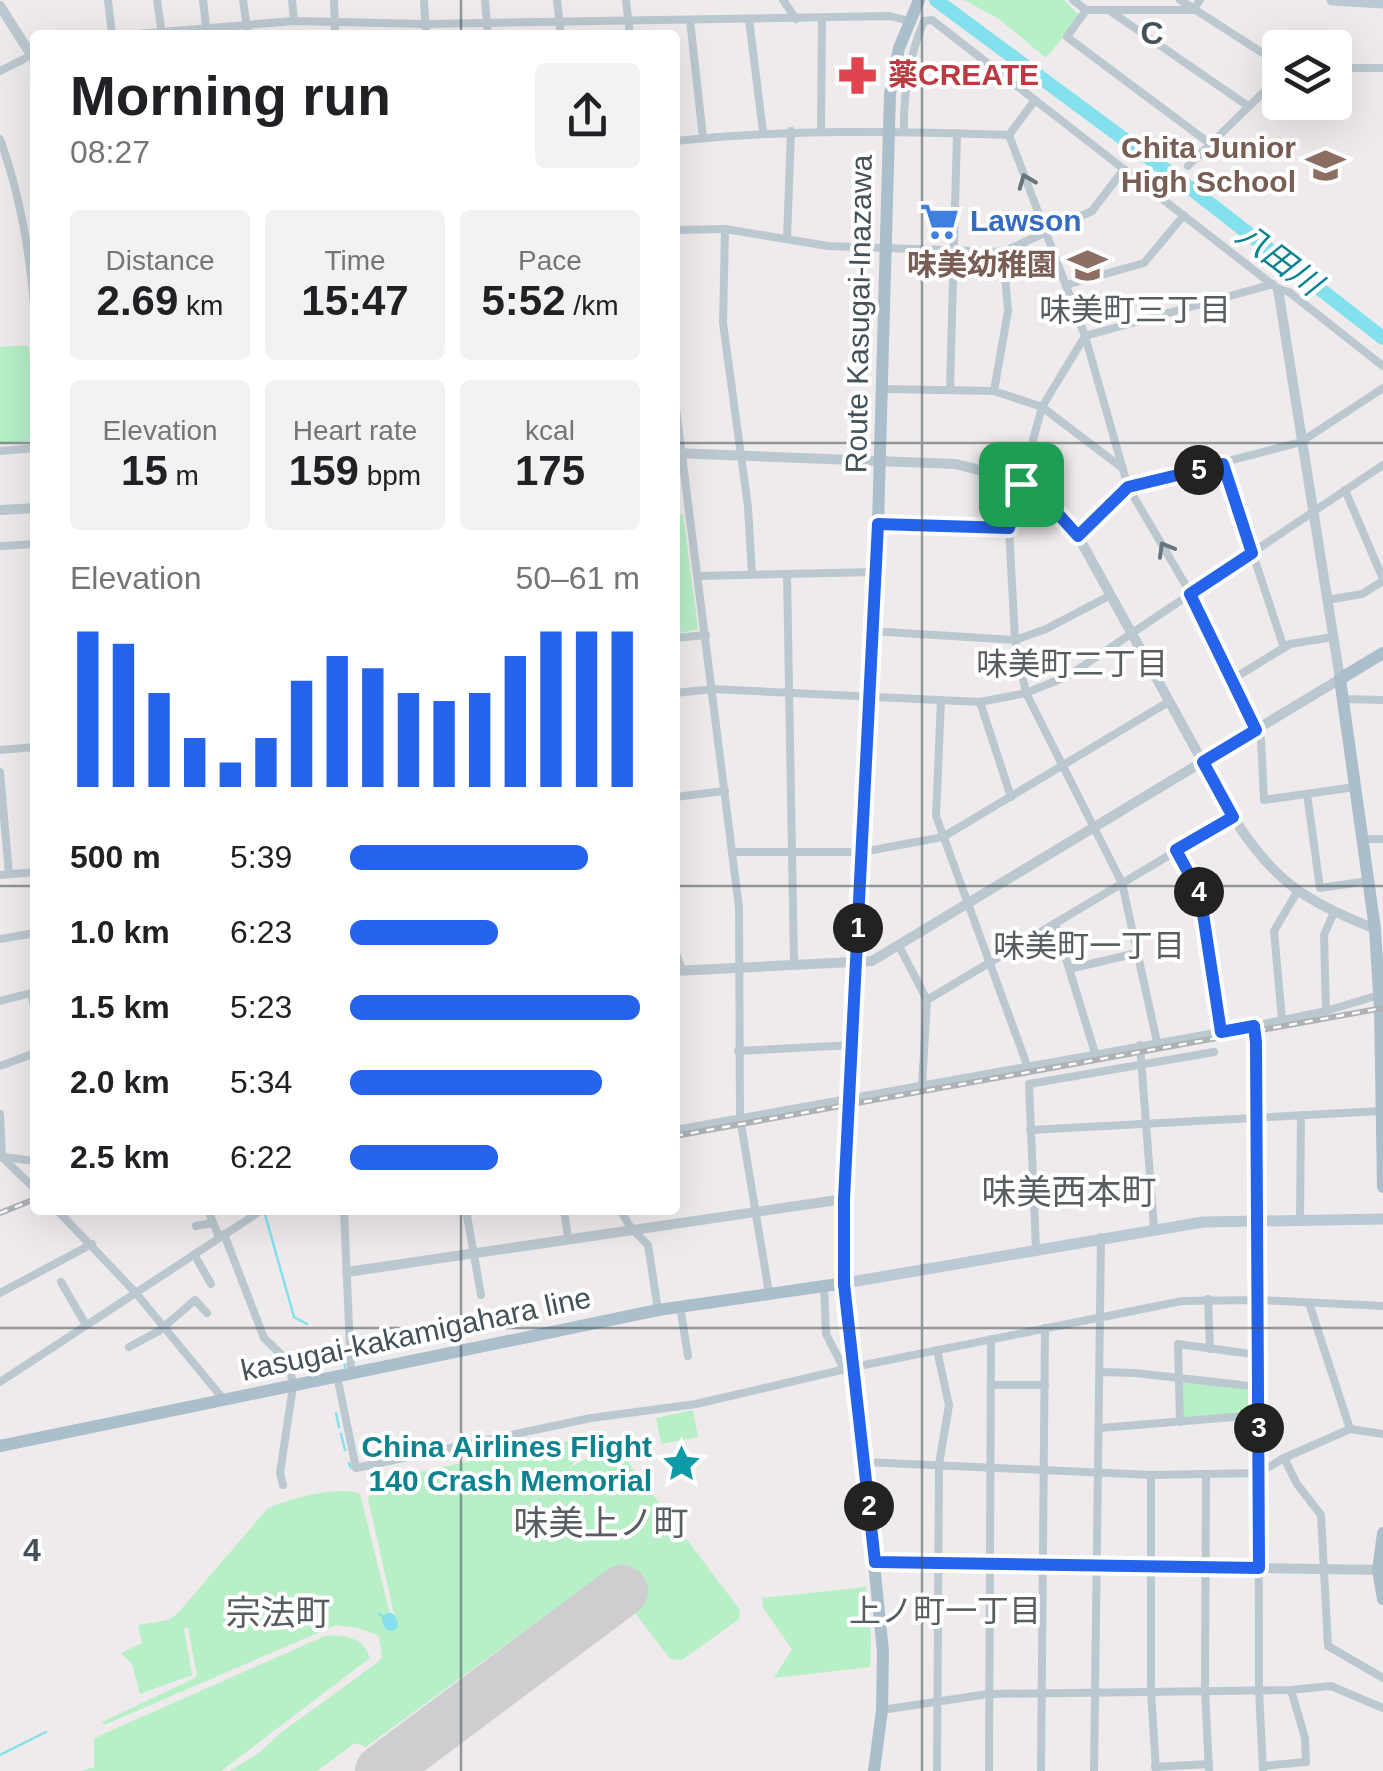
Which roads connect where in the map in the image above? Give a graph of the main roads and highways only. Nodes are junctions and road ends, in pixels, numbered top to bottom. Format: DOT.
graph roads {
  1 [pos="1332,0"];
  2 [pos="914,2"];
  3 [pos="1383,2"];
  4 [pos="1383,653"];
  5 [pos="1380,975"];
  6 [pos="1382,1059"];
  7 [pos="1381,1110"];
  8 [pos="1382,1148"];
  9 [pos="1383,1187"];
  10 [pos="1383,1219"];
  11 [pos="844,1284"];
  12 [pos="0,1446"];
  13 [pos="1383,1533"];
  14 [pos="1380,1570"];
  15 [pos="1383,1599"];
  16 [pos="874,1771"];
  1 -- 3 [label="main road"];
  2 -- 11 [label="main road, Route Kasugai-Inazawa"];
  4 -- 5 [label="main road"];
  5 -- 6 [label="main road"];
  6 -- 7 [label="main road"];
  7 -- 8 [label="main road"];
  8 -- 9 [label="main road"];
  10 -- 11 [label="main road"];
  11 -- 12 [label="main road, kasugai-kakamigahara line"];
  11 -- 16 [label="main road, Route Kasugai-Inazawa"];
  13 -- 14 [label="main road"];
  14 -- 15 [label="main road"];
}
